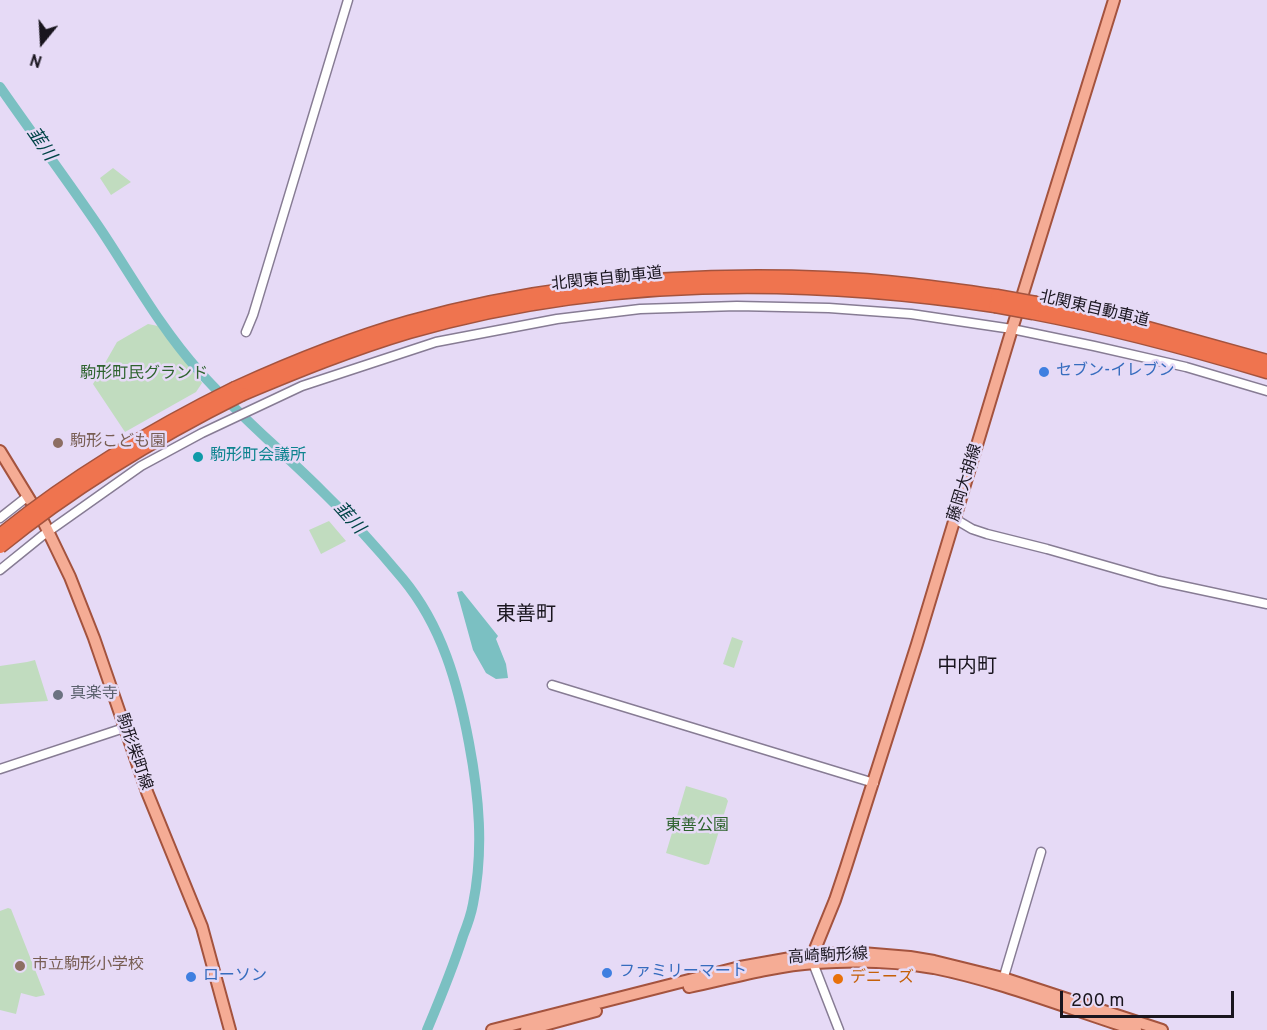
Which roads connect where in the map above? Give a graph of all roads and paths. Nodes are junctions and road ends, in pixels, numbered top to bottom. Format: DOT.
graph roads {
  1 [pos="348,0"];
  2 [pos="1114,0"];
  3 [pos="1035,308"];
  4 [pos="1012,329"];
  5 [pos="246,332"];
  6 [pos="1267,362"];
  7 [pos="1267,372"];
  8 [pos="239,391"];
  9 [pos="1267,391"];
  10 [pos="0,451"];
  11 [pos="28,496"];
  12 [pos="0,518"];
  13 [pos="955,519"];
  14 [pos="48,532"];
  15 [pos="0,535"];
  16 [pos="0,547"];
  17 [pos="0,570"];
  18 [pos="1267,603"];
  19 [pos="552,685"];
  20 [pos="124,728"];
  21 [pos="0,770"];
  22 [pos="874,783"];
  23 [pos="1041,852"];
  24 [pos="813,959"];
  25 [pos="1002,982"];
  26 [pos="230,1030"];
  27 [pos="492,1030"];
  28 [pos="526,1030"];
  29 [pos="839,1030"];
  30 [pos="1136,1030"];
  31 [pos="1162,1030"];
  1 -- 5 [label="street"];
  2 -- 4 [label="main road, 藤岡大胡線"];
  3 -- 6 [label="highway, 北関東自動車道"];
  3 -- 7 [label="highway, 北関東自動車道"];
  3 -- 8 [label="highway, 北関東自動車道, bridge"];
  4 -- 9 [label="street"];
  4 -- 13 [label="main road, 藤岡大胡線"];
  4 -- 14 [label="street"];
  8 -- 15 [label="highway, 北関東自動車道, bridge"];
  8 -- 16 [label="highway, 北関東自動車道, bridge"];
  10 -- 11 [label="main road, 駒形柴町線"];
  11 -- 12 [label="street"];
  11 -- 14 [label="main road, 駒形柴町線"];
  13 -- 18 [label="street"];
  13 -- 22 [label="main road, 藤岡大胡線"];
  14 -- 17 [label="street"];
  14 -- 20 [label="main road, 駒形柴町線"];
  19 -- 22 [label="street"];
  20 -- 21 [label="street"];
  20 -- 26 [label="main road, 駒形柴町線"];
  22 -- 24 [label="main road, 藤岡大胡線"];
  23 -- 25 [label="street"];
  24 -- 25 [label="main road, 高崎駒形線"];
  24 -- 27 [label="main road, 高崎駒形線"];
  24 -- 28 [label="main road, 高崎駒形線"];
  24 -- 29 [label="street"];
  25 -- 30 [label="main road, 高崎駒形線"];
  25 -- 31 [label="main road, 高崎駒形線"];
}
